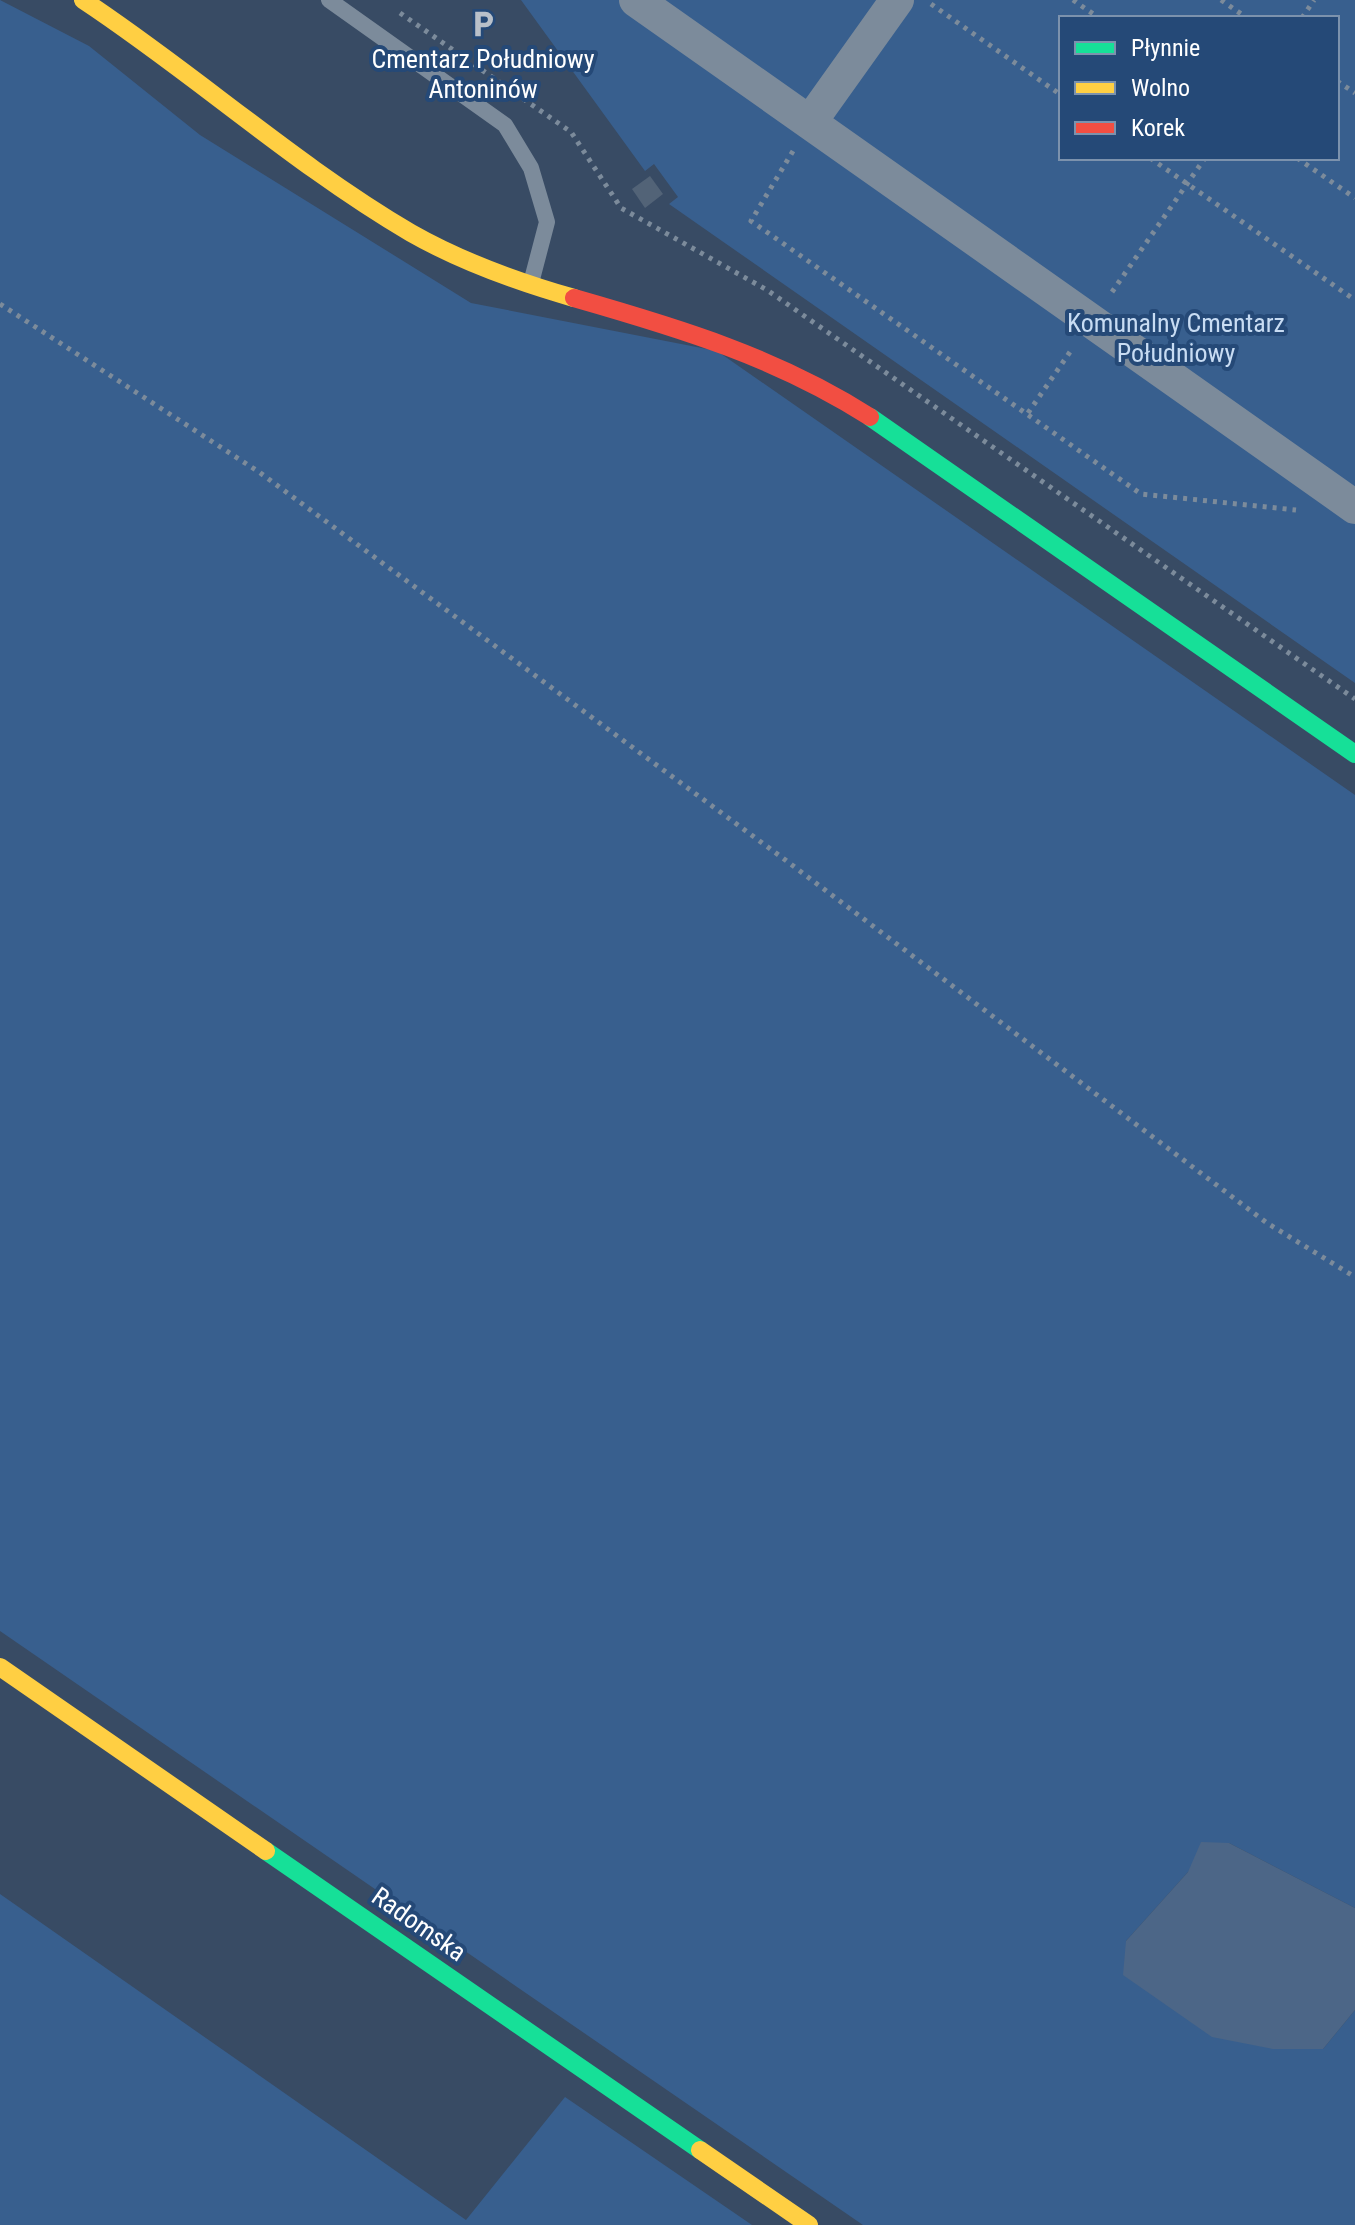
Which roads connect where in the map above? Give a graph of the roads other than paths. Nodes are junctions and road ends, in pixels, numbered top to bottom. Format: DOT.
graph roads {
  1 [pos="83,0"];
  2 [pos="329,0"];
  3 [pos="636,0"];
  4 [pos="897,0"];
  5 [pos="810,122"];
  6 [pos="531,285"];
  7 [pos="1355,507"];
  8 [pos="1355,754"];
  9 [pos="0,1667"];
  10 [pos="809,2225"];
  1 -- 6 [label="street"];
  2 -- 6 [label="lane"];
  3 -- 5 [label="street"];
  4 -- 5 [label="street"];
  5 -- 7 [label="street"];
  6 -- 8 [label="street"];
  9 -- 10 [label="street, Radomska"];
}
